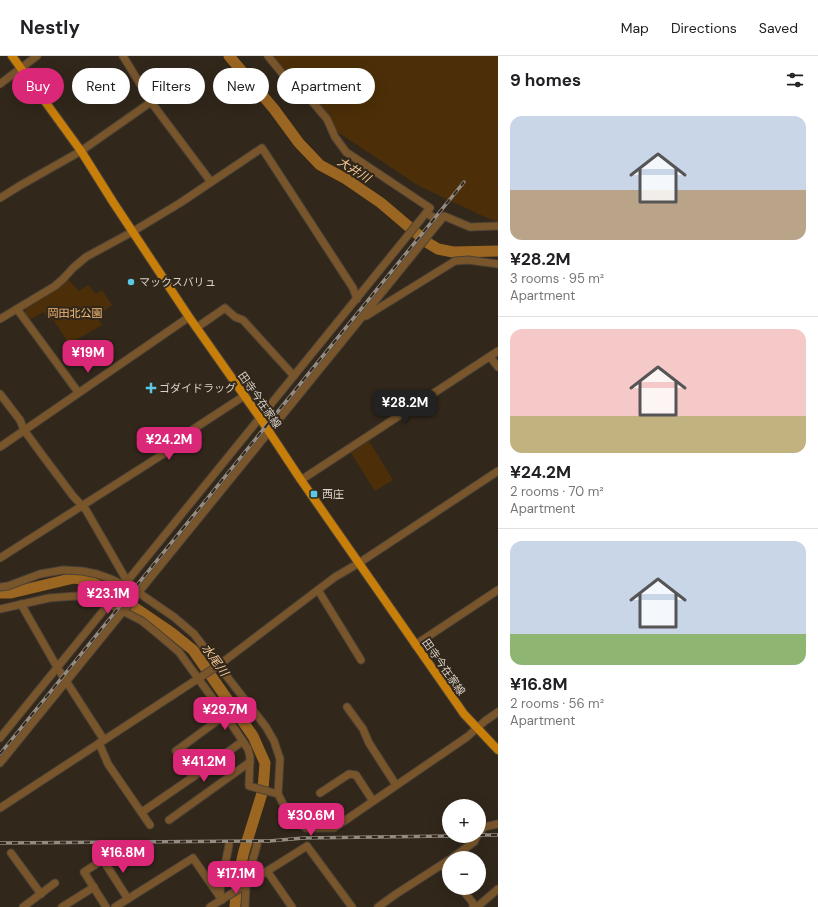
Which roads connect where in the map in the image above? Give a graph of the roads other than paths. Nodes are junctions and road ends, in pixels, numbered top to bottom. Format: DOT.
graph roads {
  1 [pos="12,56"];
  2 [pos="37,56"];
  3 [pos="123,56"];
  4 [pos="268,56"];
  5 [pos="20,68"];
  6 [pos="12,74"];
  7 [pos="138,81"];
  8 [pos="0,84"];
  9 [pos="46,104"];
  10 [pos="148,104"];
  11 [pos="152,104"];
  12 [pos="81,151"];
  13 [pos="211,182"];
  14 [pos="0,198"];
  15 [pos="426,213"];
  16 [pos="440,221"];
  17 [pos="498,226"];
  18 [pos="132,232"];
  19 [pos="498,264"];
  20 [pos="357,299"];
  21 [pos="17,309"];
  22 [pos="188,317"];
  23 [pos="0,319"];
  24 [pos="361,320"];
  25 [pos="196,328"];
  26 [pos="498,351"];
  27 [pos="490,357"];
  28 [pos="498,367"];
  29 [pos="294,376"];
  30 [pos="78,392"];
  31 [pos="0,394"];
  32 [pos="244,396"];
  33 [pos="260,418"];
  34 [pos="24,430"];
  35 [pos="269,432"];
  36 [pos="0,447"];
  37 [pos="498,471"];
  38 [pos="301,480"];
  39 [pos="81,505"];
  40 [pos="0,558"];
  41 [pos="359,563"];
  42 [pos="125,584"];
  43 [pos="0,587"];
  44 [pos="318,590"];
  45 [pos="498,590"];
  46 [pos="139,593"];
  47 [pos="21,604"];
  48 [pos="109,604"];
  49 [pos="0,609"];
  50 [pos="123,612"];
  51 [pos="415,645"];
  52 [pos="361,660"];
  53 [pos="219,665"];
  54 [pos="57,667"];
  55 [pos="198,678"];
  56 [pos="67,681"];
  57 [pos="347,707"];
  58 [pos="498,712"];
  59 [pos="225,715"];
  60 [pos="478,728"];
  61 [pos="0,738"];
  62 [pos="102,741"];
  63 [pos="243,741"];
  64 [pos="498,750"];
  65 [pos="250,762"];
  66 [pos="0,763"];
  67 [pos="193,777"];
  68 [pos="396,785"];
  69 [pos="320,793"];
  70 [pos="278,794"];
  71 [pos="374,801"];
  72 [pos="0,808"];
  73 [pos="142,812"];
  74 [pos="169,820"];
  75 [pos="498,824"];
  76 [pos="150,825"];
  77 [pos="486,827"];
  78 [pos="473,843"];
  79 [pos="229,845"];
  80 [pos="257,845"];
  81 [pos="124,846"];
  82 [pos="462,851"];
  83 [pos="11,853"];
  84 [pos="103,860"];
  85 [pos="442,866"];
  86 [pos="267,871"];
  87 [pos="55,883"];
  88 [pos="246,884"];
  89 [pos="94,887"];
  90 [pos="498,889"];
  91 [pos="41,894"];
  92 [pos="467,895"];
  93 [pos="128,899"];
  94 [pos="222,900"];
  95 [pos="23,907"];
  96 [pos="62,907"];
  97 [pos="106,907"];
  98 [pos="115,907"];
  99 [pos="211,907"];
  100 [pos="245,907"];
  101 [pos="291,907"];
  102 [pos="352,907"];
  103 [pos="378,907"];
  104 [pos="473,907"];
  105 [pos="477,907"];
  1 -- 5 [label="main road, 田寺今在家線"];
  2 -- 5 [label="street"];
  3 -- 7 [label="street"];
  4 -- 15 [label="street"];
  6 -- 8 [label="street"];
  9 -- 12 [label="main road, 田寺今在家線"];
  10 -- 12 [label="street"];
  11 -- 13 [label="street"];
  12 -- 14 [label="street"];
  12 -- 18 [label="main road, 田寺今在家線"];
  13 -- 18 [label="street"];
  13 -- 20 [label="street"];
  15 -- 16 [label="street"];
  15 -- 20 [label="street"];
  16 -- 17 [label="street"];
  16 -- 24 [label="street"];
  18 -- 21 [label="street"];
  18 -- 22 [label="main road, 田寺今在家線"];
  19 -- 24 [label="street"];
  20 -- 29 [label="street"];
  21 -- 23 [label="street"];
  21 -- 30 [label="street"];
  22 -- 25 [label="main road, 田寺今在家線"];
  22 -- 30 [label="street"];
  24 -- 35 [label="street"];
  25 -- 29 [label="street"];
  25 -- 32 [label="main road, 田寺今在家線"];
  26 -- 27 [label="street"];
  27 -- 28 [label="street"];
  27 -- 38 [label="street"];
  29 -- 33 [label="street"];
  30 -- 34 [label="street"];
  31 -- 34 [label="street"];
  32 -- 33 [label="main road, 田寺今在家線"];
  32 -- 39 [label="street"];
  33 -- 35 [label="main road, 田寺今在家線"];
  33 -- 42 [label="street"];
  34 -- 36 [label="street"];
  34 -- 39 [label="street"];
  35 -- 38 [label="main road, 田寺今在家線"];
  35 -- 46 [label="street"];
  37 -- 41 [label="street"];
  38 -- 41 [label="main road, 田寺今在家線"];
  39 -- 40 [label="street"];
  39 -- 42 [label="street"];
  41 -- 44 [label="street"];
  41 -- 51 [label="main road, 田寺今在家線"];
  42 -- 43 [label="street"];
  42 -- 46 [label="street"];
  42 -- 48 [label="street"];
  44 -- 52 [label="street"];
  44 -- 53 [label="street"];
  45 -- 51 [label="street"];
  46 -- 50 [label="street"];
  46 -- 53 [label="street"];
  47 -- 48 [label="street"];
  47 -- 49 [label="street"];
  47 -- 54 [label="street"];
  48 -- 50 [label="street"];
  48 -- 54 [label="street"];
  50 -- 55 [label="street"];
  50 -- 56 [label="street"];
  51 -- 60 [label="main road, 田寺今在家線"];
  53 -- 55 [label="street"];
  53 -- 70 [label="street"];
  54 -- 56 [label="street"];
  54 -- 61 [label="street"];
  55 -- 59 [label="street"];
  55 -- 62 [label="street"];
  56 -- 62 [label="street"];
  56 -- 66 [label="street"];
  57 -- 68 [label="street"];
  58 -- 60 [label="street"];
  59 -- 63 [label="street"];
  59 -- 67 [label="street"];
  60 -- 64 [label="main road, 田寺今在家線"];
  60 -- 68 [label="street"];
  62 -- 72 [label="street"];
  62 -- 73 [label="street"];
  63 -- 65 [label="street"];
  63 -- 67 [label="street"];
  65 -- 70 [label="street"];
  65 -- 74 [label="street"];
  67 -- 73 [label="street"];
  68 -- 71 [label="street"];
  69 -- 71 [label="street"];
  70 -- 71 [label="street"];
  73 -- 76 [label="street"];
  75 -- 77 [label="street"];
  78 -- 82 [label="street"];
  79 -- 94 [label="street"];
  80 -- 88 [label="street"];
  81 -- 84 [label="street"];
  83 -- 91 [label="street"];
  84 -- 89 [label="street"];
  84 -- 93 [label="street"];
  85 -- 103 [label="street"];
  86 -- 88 [label="street"];
  86 -- 101 [label="street"];
  86 -- 102 [label="street"];
  87 -- 91 [label="street"];
  88 -- 94 [label="street"];
  88 -- 100 [label="street"];
  89 -- 96 [label="street"];
  89 -- 97 [label="street"];
  90 -- 105 [label="street"];
  91 -- 95 [label="street"];
  92 -- 104 [label="street"];
  93 -- 94 [label="street"];
  93 -- 98 [label="street"];
  94 -- 99 [label="street"];
}
